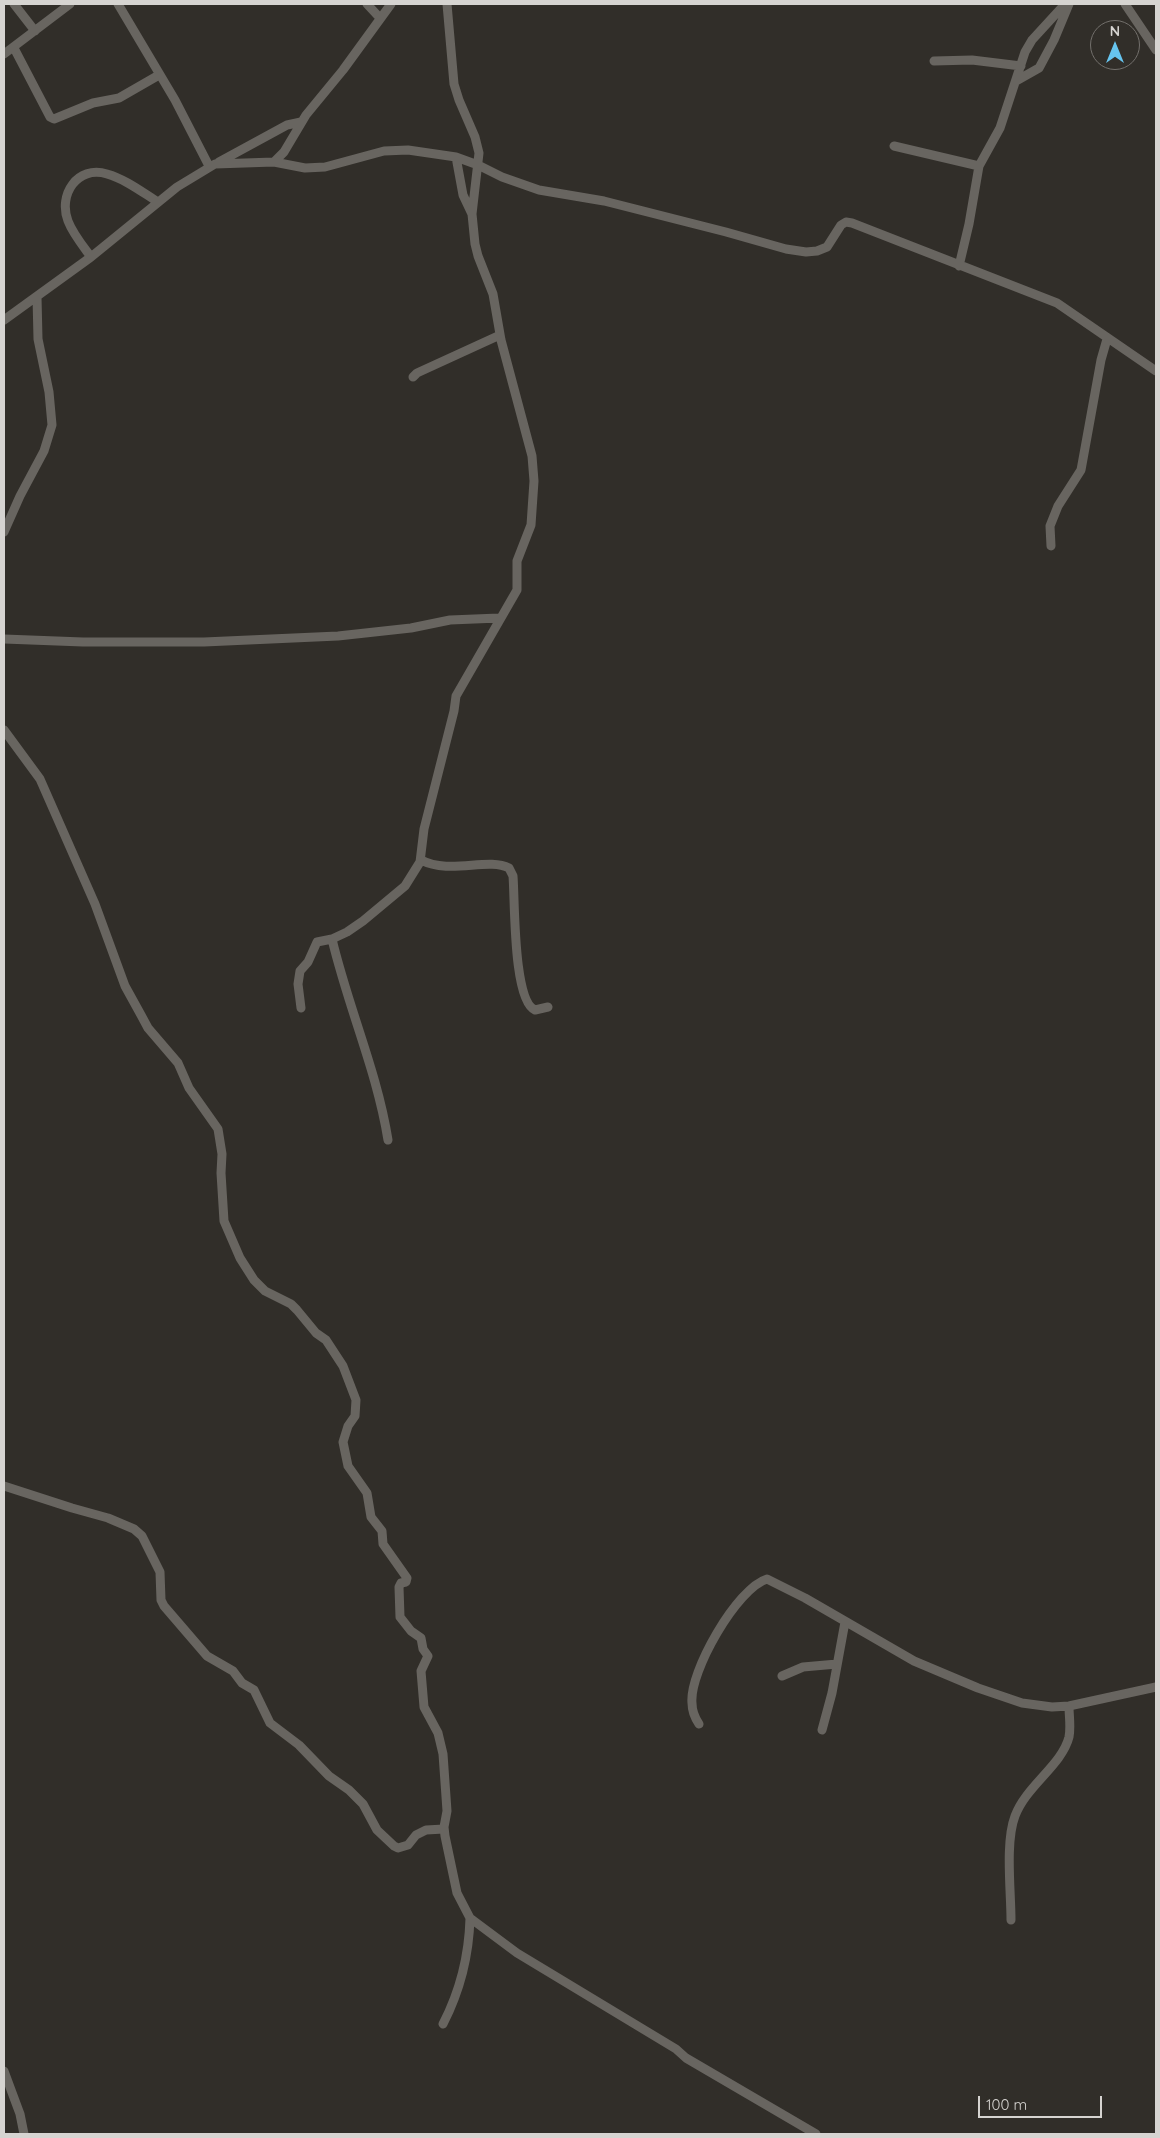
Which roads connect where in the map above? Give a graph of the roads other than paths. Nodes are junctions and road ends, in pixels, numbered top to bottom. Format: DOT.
graph roads {
  1 [pos="14,4"];
  2 [pos="70,4"];
  3 [pos="118,4"];
  4 [pos="367,4"];
  5 [pos="391,4"];
  6 [pos="448,4"];
  7 [pos="1065,4"];
  8 [pos="1069,4"];
  9 [pos="1125,4"];
  10 [pos="380,18"];
  11 [pos="35,31"];
  12 [pos="14,48"];
  13 [pos="1156,50"];
  14 [pos="4,54"];
  15 [pos="934,61"];
  16 [pos="1021,66"];
  17 [pos="159,75"];
  18 [pos="1016,81"];
  19 [pos="301,122"];
  20 [pos="894,146"];
  21 [pos="456,157"];
  22 [pos="274,162"];
  23 [pos="212,165"];
  24 [pos="478,165"];
  25 [pos="979,166"];
  26 [pos="158,202"];
  27 [pos="472,214"];
  28 [pos="91,257"];
  29 [pos="959,266"];
  30 [pos="37,297"];
  31 [pos="4,320"];
  32 [pos="500,335"];
  33 [pos="1107,338"];
  34 [pos="1156,371"];
  35 [pos="413,377"];
  36 [pos="4,532"];
  37 [pos="1051,546"];
  38 [pos="499,618"];
  39 [pos="4,639"];
  40 [pos="4,730"];
  41 [pos="421,860"];
  42 [pos="332,939"];
  43 [pos="548,1007"];
  44 [pos="301,1008"];
  45 [pos="388,1140"];
  46 [pos="4,1486"];
  47 [pos="846,1622"];
  48 [pos="837,1664"];
  49 [pos="782,1676"];
  50 [pos="1156,1687"];
  51 [pos="1069,1706"];
  52 [pos="699,1724"];
  53 [pos="822,1730"];
  54 [pos="444,1829"];
  55 [pos="470,1918"];
  56 [pos="1011,1920"];
  57 [pos="444,2024"];
  58 [pos="4,2071"];
  59 [pos="24,2134"];
  60 [pos="816,2134"];
  1 -- 11 [label="street"];
  2 -- 11 [label="street"];
  3 -- 17 [label="street"];
  4 -- 10 [label="street"];
  5 -- 10 [label="street"];
  6 -- 24 [label="street"];
  7 -- 16 [label="street"];
  8 -- 18 [label="street"];
  9 -- 13 [label="street"];
  10 -- 19 [label="street"];
  11 -- 12 [label="street"];
  12 -- 14 [label="street"];
  12 -- 17 [label="street"];
  15 -- 16 [label="street"];
  16 -- 18 [label="street"];
  17 -- 23 [label="street"];
  18 -- 25 [label="street"];
  19 -- 22 [label="street"];
  19 -- 23 [label="street"];
  20 -- 25 [label="street"];
  21 -- 22 [label="street"];
  21 -- 24 [label="street"];
  21 -- 27 [label="street"];
  22 -- 23 [label="street"];
  23 -- 26 [label="street"];
  24 -- 27 [label="street"];
  24 -- 29 [label="street"];
  25 -- 29 [label="street"];
  26 -- 28 [label="street"];
  26 -- 28 [label="street"];
  27 -- 32 [label="street"];
  28 -- 30 [label="street"];
  29 -- 33 [label="street"];
  30 -- 31 [label="street"];
  30 -- 36 [label="street"];
  32 -- 35 [label="street"];
  32 -- 38 [label="street"];
  33 -- 34 [label="street"];
  33 -- 37 [label="street"];
  38 -- 39 [label="street"];
  38 -- 41 [label="street"];
  40 -- 54 [label="street"];
  41 -- 42 [label="street"];
  41 -- 43 [label="street"];
  42 -- 44 [label="street"];
  42 -- 45 [label="street"];
  46 -- 54 [label="street"];
  47 -- 48 [label="street"];
  47 -- 51 [label="street"];
  47 -- 52 [label="street"];
  48 -- 49 [label="street"];
  48 -- 53 [label="street"];
  50 -- 51 [label="street"];
  51 -- 56 [label="street"];
  54 -- 55 [label="street"];
  55 -- 57 [label="street"];
  55 -- 60 [label="street"];
  58 -- 59 [label="street"];
}
